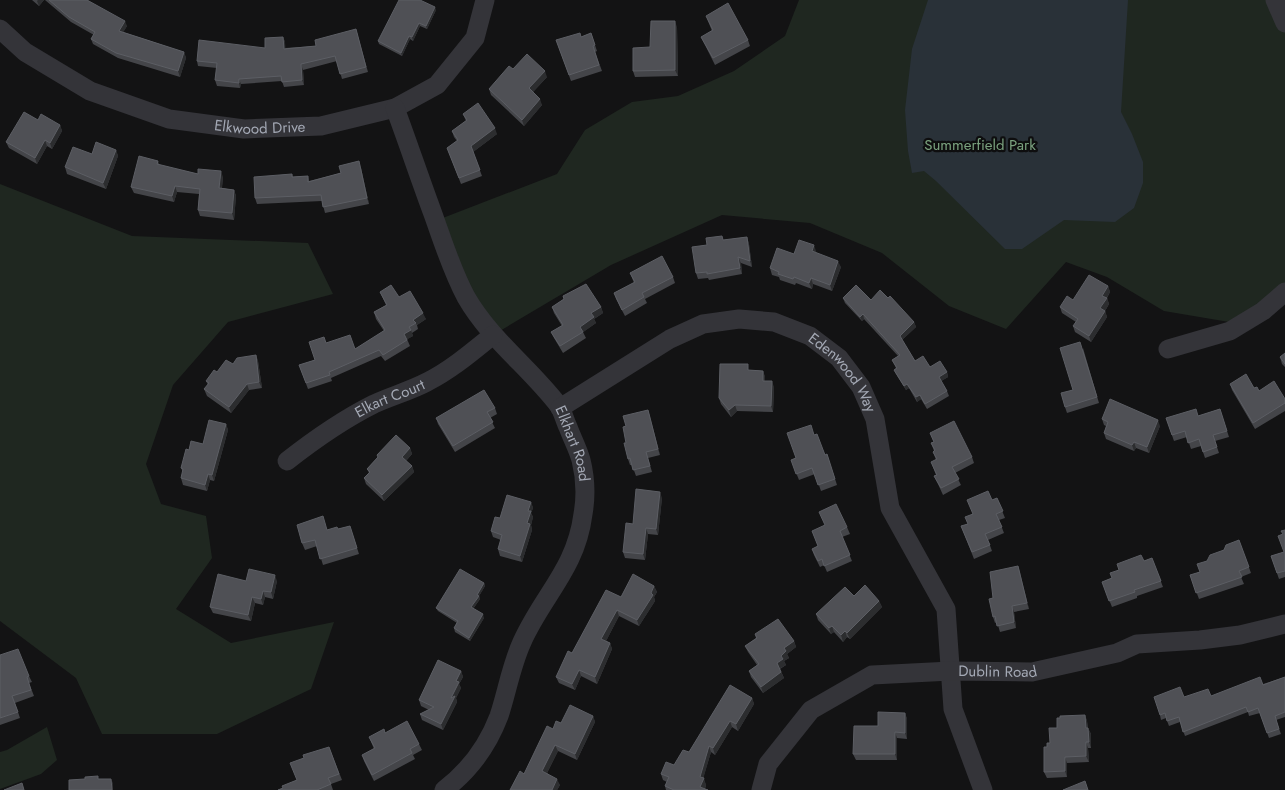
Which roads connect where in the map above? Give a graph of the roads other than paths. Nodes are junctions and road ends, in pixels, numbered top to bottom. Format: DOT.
graph roads {
  1 [pos="485,0"];
  2 [pos="1275,0"];
  3 [pos="1285,22"];
  4 [pos="0,29"];
  5 [pos="395,108"];
  6 [pos="1285,292"];
  7 [pos="493,335"];
  8 [pos="1168,349"];
  9 [pos="560,408"];
  10 [pos="287,462"];
  11 [pos="1285,624"];
  12 [pos="951,671"];
  13 [pos="444,790"];
  14 [pos="761,790"];
  15 [pos="983,790"];
  1 -- 5 [label="street, Elkwood Drive"];
  2 -- 3 [label="street"];
  4 -- 5 [label="street, Elkwood Drive"];
  5 -- 7 [label="street, Elkhart Road"];
  6 -- 8 [label="street"];
  7 -- 9 [label="street, Elkhart Road"];
  7 -- 10 [label="street, Elkart Court"];
  9 -- 12 [label="street, Edenwood Way"];
  9 -- 13 [label="street, Elkhart Road"];
  11 -- 12 [label="street, Dublin Road"];
  12 -- 14 [label="street, Dublin Road"];
  12 -- 15 [label="street, Edenwood Way"];
}
